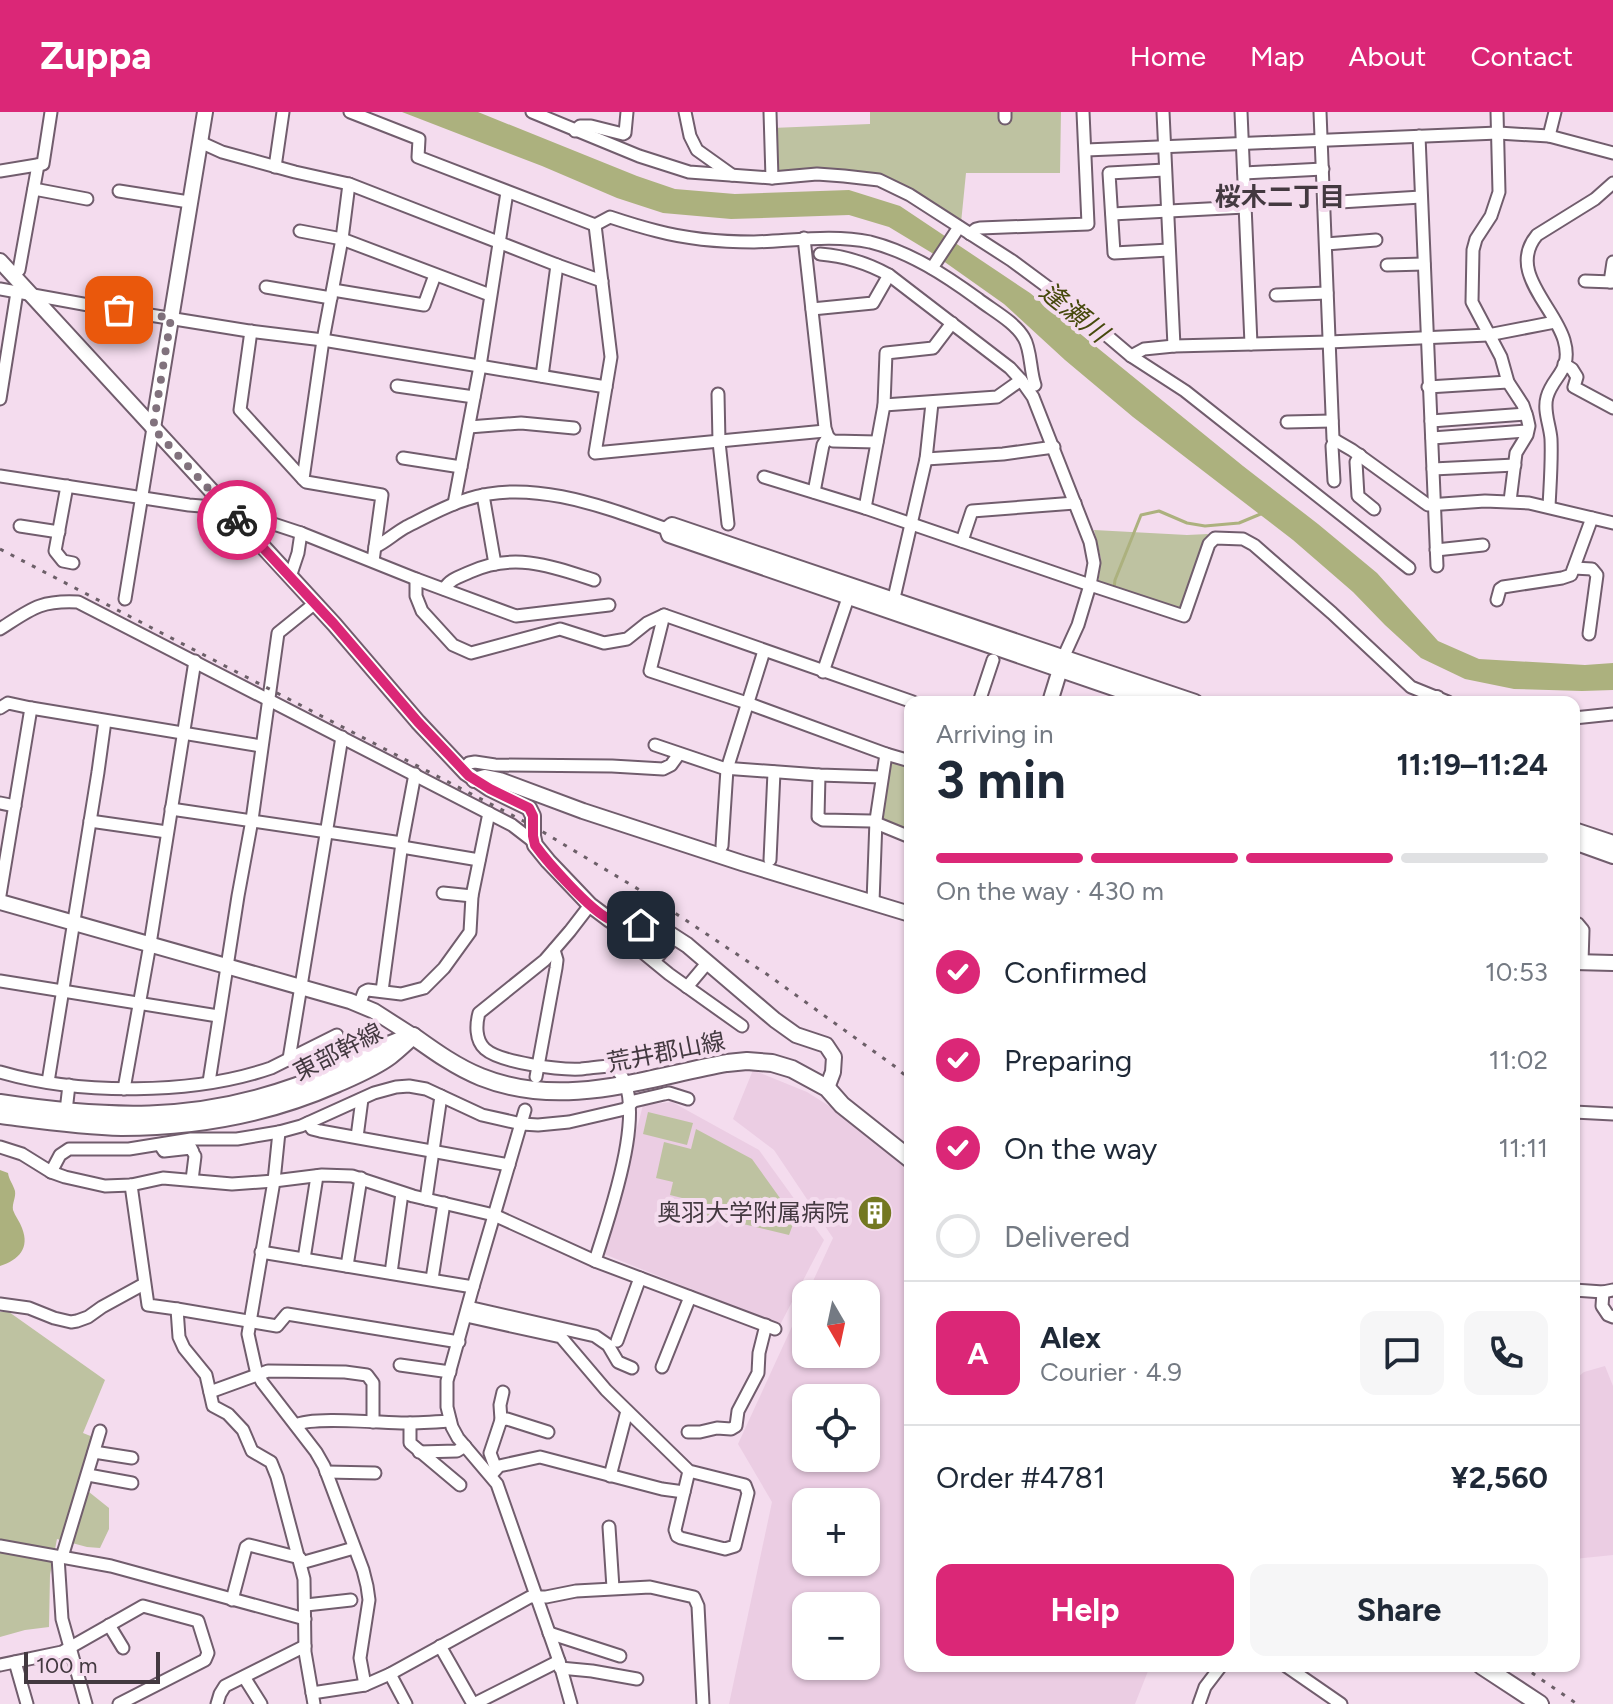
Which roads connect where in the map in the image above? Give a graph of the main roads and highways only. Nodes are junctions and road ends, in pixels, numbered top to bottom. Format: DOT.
graph roads {
  1 [pos="413,1036"];
  2 [pos="0,1103"];
  3 [pos="0,1115"];
  4 [pos="904,1154"];
  5 [pos="1490,1672"];
  6 [pos="1532,1702"];
  1 -- 2 [label="main road, 東部幹線"];
  1 -- 3 [label="main road, 東部幹線"];
  1 -- 4 [label="main road, 荒井郡山線"];
  5 -- 6 [label="main road"];
}
